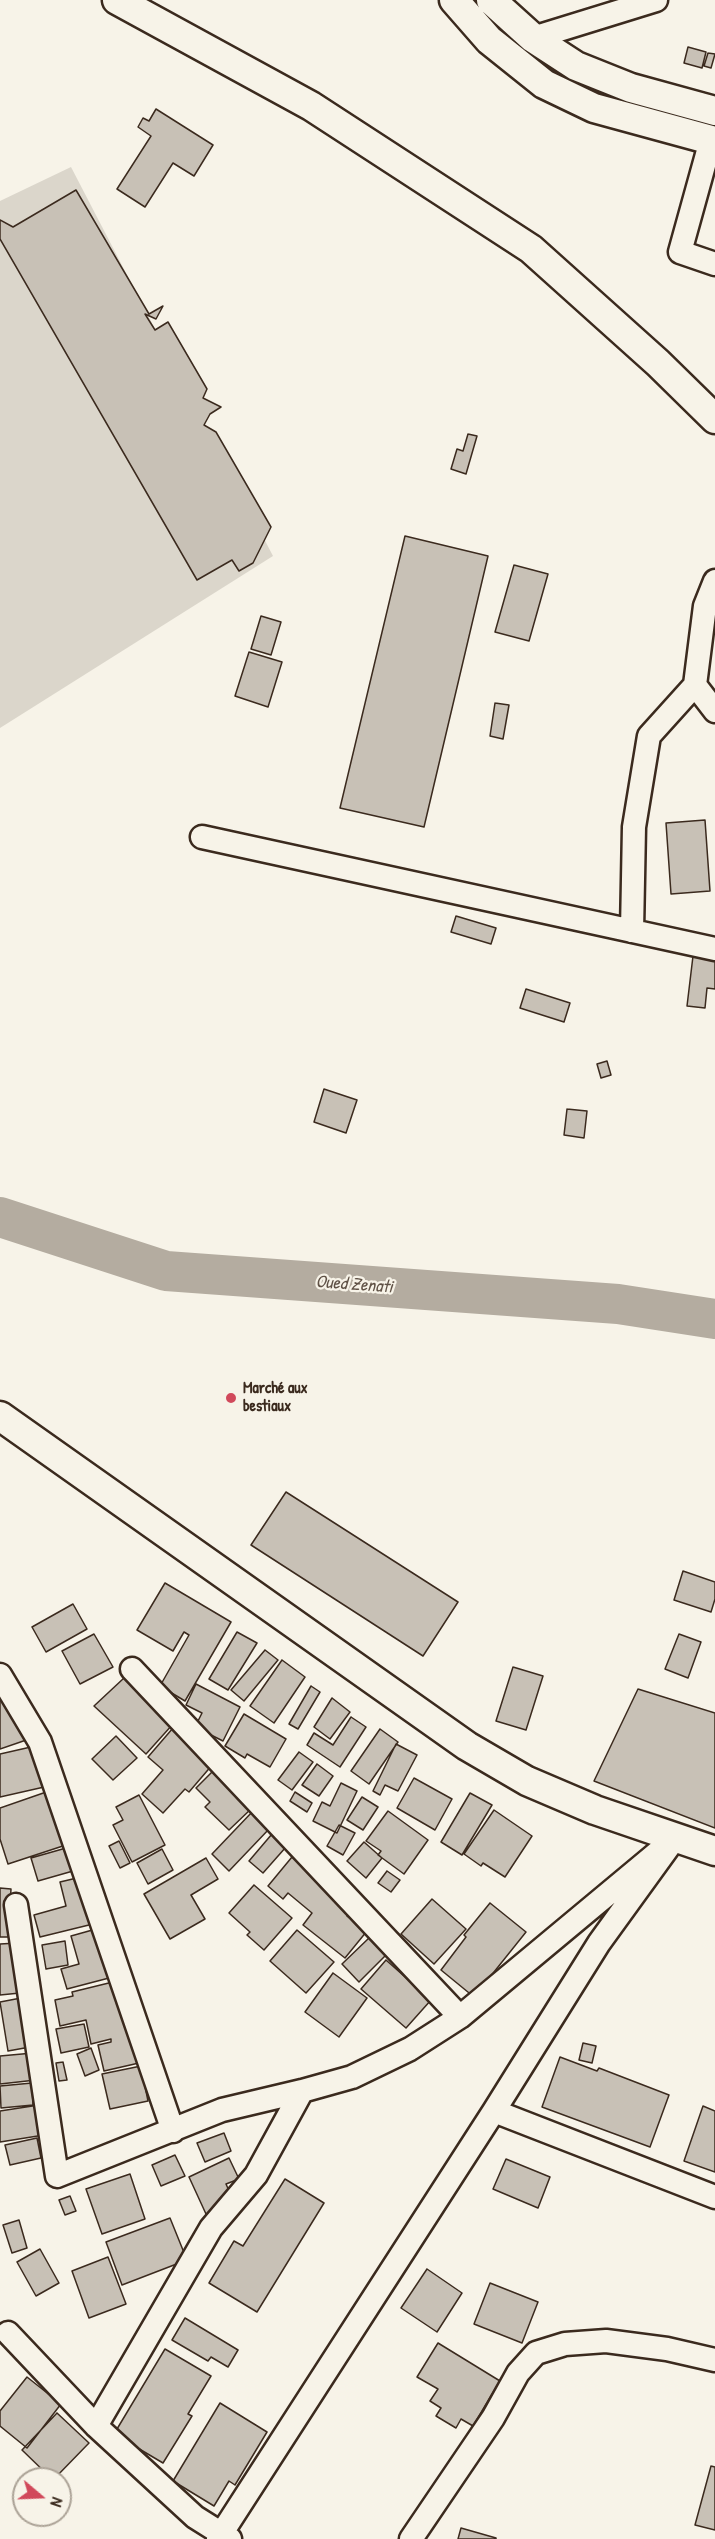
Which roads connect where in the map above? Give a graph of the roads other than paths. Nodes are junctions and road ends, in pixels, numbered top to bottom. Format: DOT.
graph roads {
  1 [pos="117,0"];
  2 [pos="454,0"];
  3 [pos="491,0"];
  4 [pos="656,0"];
  5 [pos="533,38"];
  6 [pos="715,111"];
  7 [pos="713,141"];
  8 [pos="715,264"];
  9 [pos="715,418"];
  10 [pos="715,581"];
  11 [pos="695,685"];
  12 [pos="715,711"];
  13 [pos="201,837"];
  14 [pos="632,931"];
  15 [pos="715,949"];
  16 [pos="0,1416"];
  17 [pos="132,1669"];
  18 [pos="0,1675"];
  19 [pos="675,1838"];
  20 [pos="715,1851"];
  21 [pos="16,1905"];
  22 [pos="460,2017"];
  23 [pos="302,2091"];
  24 [pos="494,2111"];
  25 [pos="173,2131"];
  26 [pos="715,2198"];
  27 [pos="8,2333"];
  28 [pos="715,2360"];
  29 [pos="96,2426"];
  30 [pos="223,2537"];
  31 [pos="411,2539"];
  1 -- 9 [label="main road"];
  2 -- 7 [label="main road"];
  3 -- 5 [label="main road"];
  4 -- 5 [label="street"];
  5 -- 6 [label="main road"];
  7 -- 8 [label="street"];
  10 -- 11 [label="street"];
  11 -- 12 [label="street"];
  11 -- 14 [label="street"];
  13 -- 14 [label="street"];
  14 -- 15 [label="street"];
  16 -- 19 [label="main road"];
  17 -- 22 [label="street"];
  18 -- 25 [label="street"];
  19 -- 20 [label="main road"];
  19 -- 22 [label="street"];
  19 -- 24 [label="street"];
  21 -- 25 [label="street"];
  22 -- 23 [label="street"];
  23 -- 25 [label="street"];
  23 -- 29 [label="street"];
  24 -- 26 [label="street"];
  24 -- 30 [label="street"];
  27 -- 29 [label="street"];
  28 -- 31 [label="street"];
  29 -- 30 [label="street"];
}
